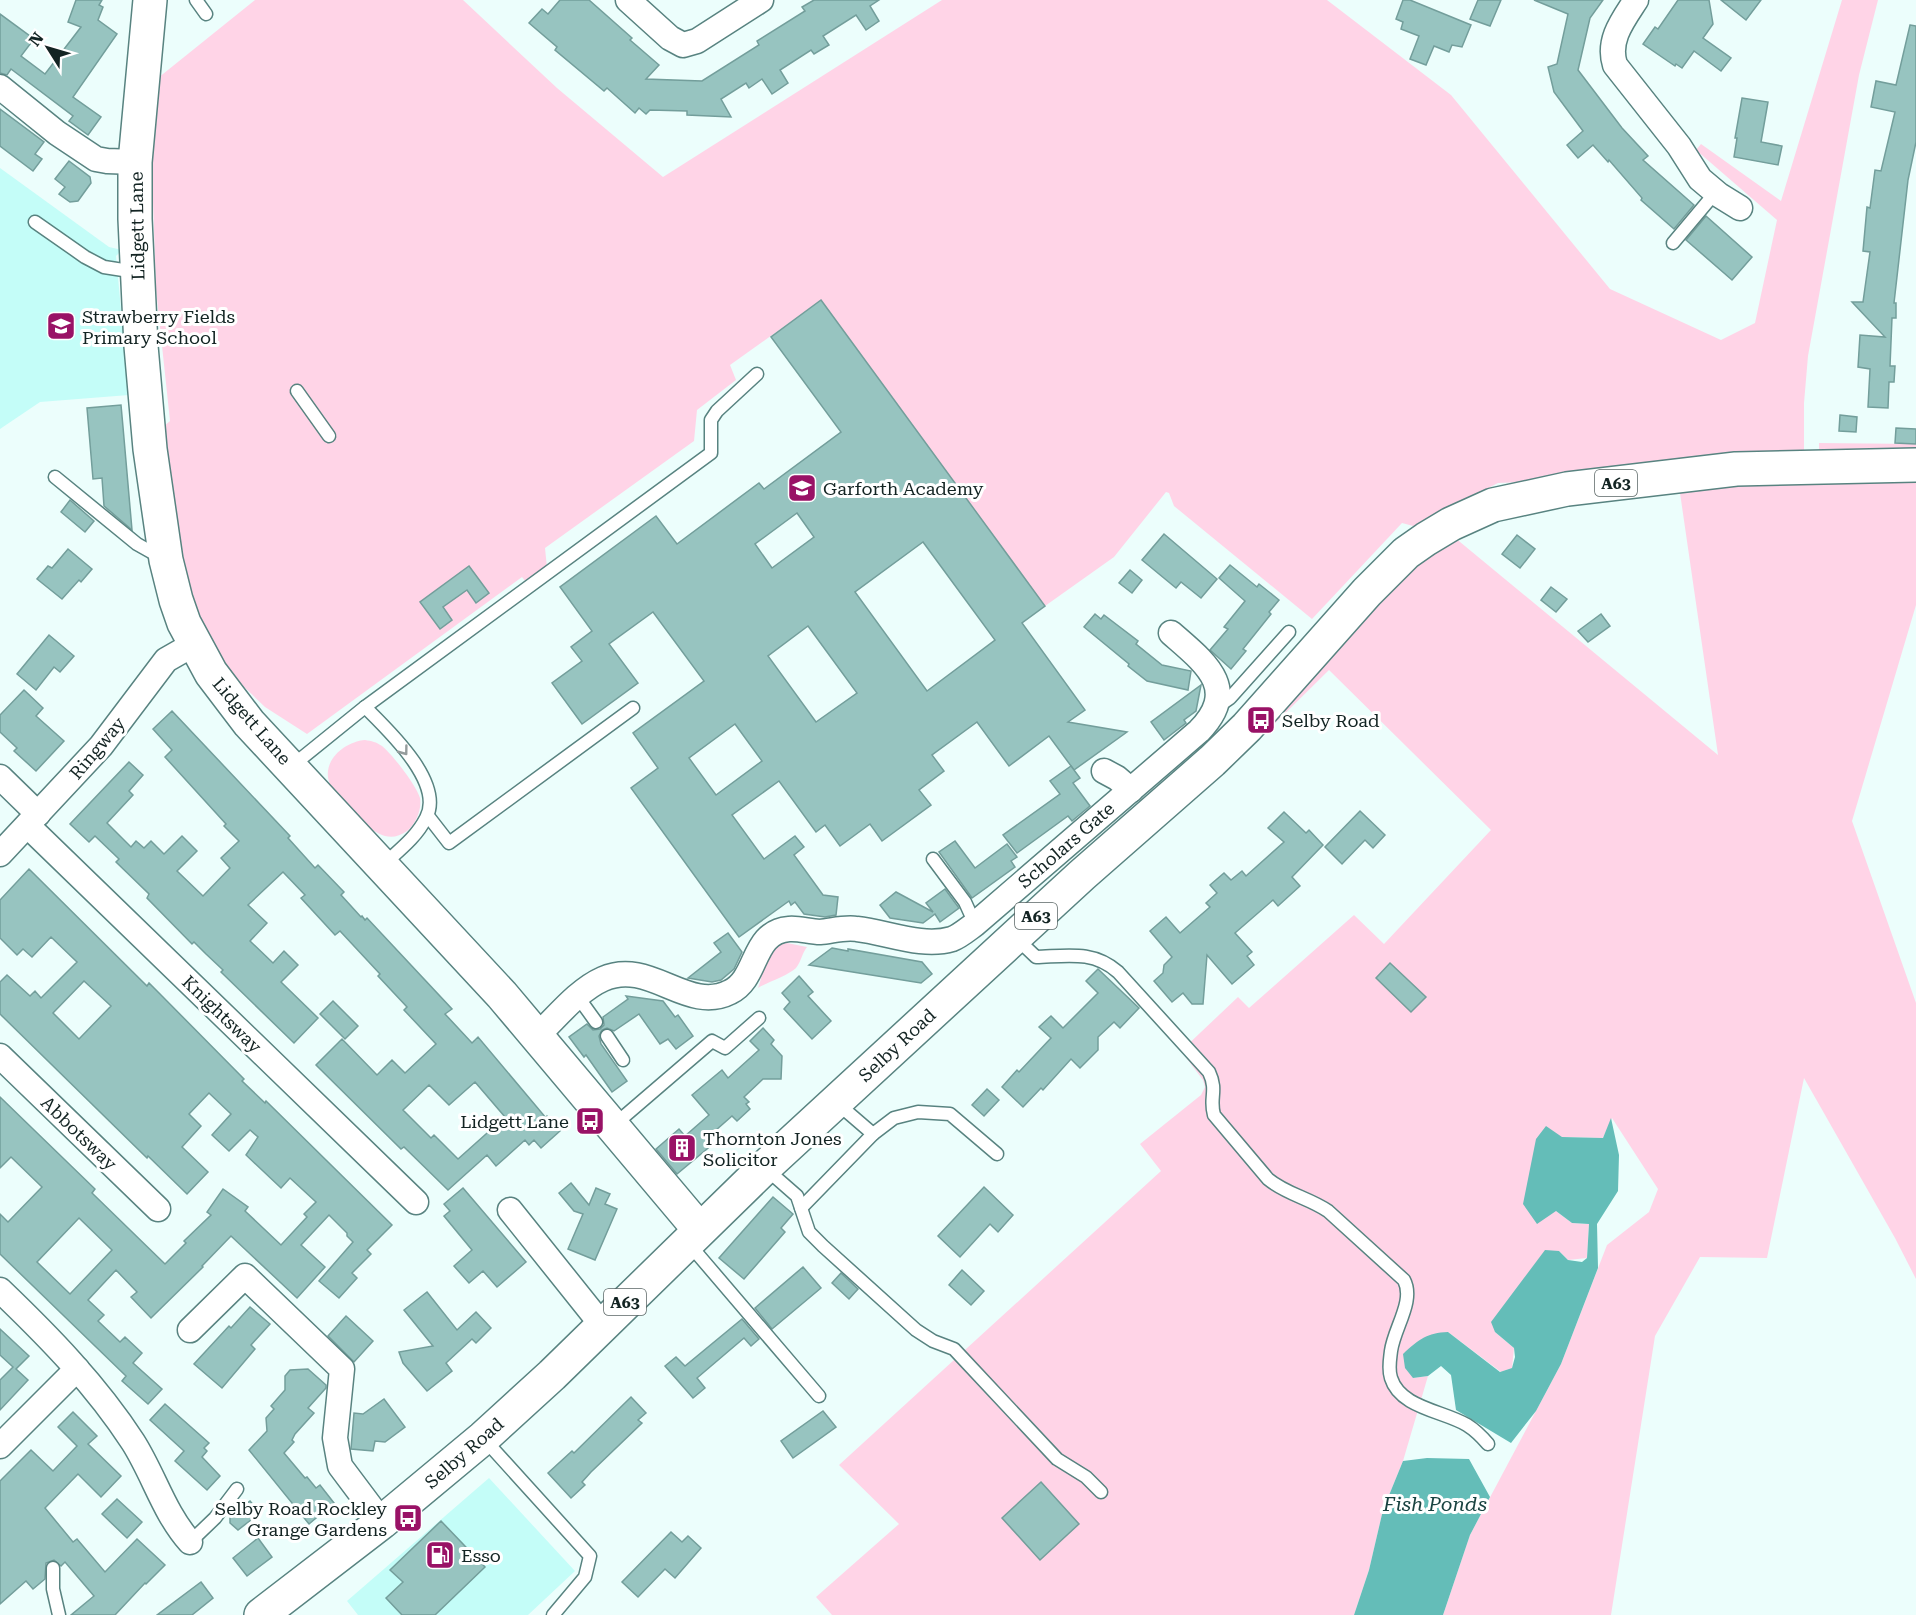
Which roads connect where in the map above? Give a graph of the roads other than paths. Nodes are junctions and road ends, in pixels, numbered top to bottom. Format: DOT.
graph roads {
  1 [pos="150,0"];
  2 [pos="196,0"];
  3 [pos="628,0"];
  4 [pos="761,0"];
  5 [pos="1636,0"];
  6 [pos="206,14"];
  7 [pos="0,87"];
  8 [pos="135,162"];
  9 [pos="1715,193"];
  10 [pos="1740,208"];
  11 [pos="35,222"];
  12 [pos="1673,243"];
  13 [pos="137,272"];
  14 [pos="757,374"];
  15 [pos="297,391"];
  16 [pos="329,436"];
  17 [pos="1916,465"];
  18 [pos="55,477"];
  19 [pos="166,560"];
  20 [pos="1171,633"];
  21 [pos="1288,633"];
  22 [pos="194,644"];
  23 [pos="365,707"];
  24 [pos="1216,707"];
  25 [pos="633,708"];
  26 [pos="291,767"];
  27 [pos="1104,771"];
  28 [pos="0,777"];
  29 [pos="1131,790"];
  30 [pos="428,816"];
  31 [pos="33,820"];
  32 [pos="0,854"];
  33 [pos="933,859"];
  34 [pos="381,867"];
  35 [pos="975,924"];
  36 [pos="1014,936"];
  37 [pos="578,997"];
  38 [pos="759,1018"];
  39 [pos="596,1022"];
  40 [pos="537,1036"];
  41 [pos="606,1036"];
  42 [pos="0,1056"];
  43 [pos="623,1060"];
  44 [pos="836,1102"];
  45 [pos="613,1126"];
  46 [pos="873,1134"];
  47 [pos="997,1154"];
  48 [pos="765,1167"];
  49 [pos="416,1203"];
  50 [pos="801,1208"];
  51 [pos="158,1209"];
  52 [pos="510,1210"];
  53 [pos="693,1235"];
  54 [pos="0,1290"];
  55 [pos="602,1325"];
  56 [pos="190,1330"];
  57 [pos="77,1370"];
  58 [pos="819,1396"];
  59 [pos="483,1438"];
  60 [pos="1488,1444"];
  61 [pos="0,1446"];
  62 [pos="237,1489"];
  63 [pos="1101,1492"];
  64 [pos="382,1522"];
  65 [pos="190,1542"];
  66 [pos="53,1568"];
  67 [pos="59,1615"];
  68 [pos="261,1615"];
  69 [pos="554,1615"];
  1 -- 8 [label="main road, Lidgett Lane"];
  2 -- 6 [label="lane"];
  3 -- 4 [label="street"];
  5 -- 9 [label="street"];
  7 -- 8 [label="street"];
  8 -- 13 [label="main road, Lidgett Lane"];
  9 -- 10 [label="street"];
  9 -- 12 [label="lane"];
  11 -- 13 [label="lane"];
  13 -- 19 [label="main road, Lidgett Lane"];
  14 -- 23 [label="lane"];
  15 -- 16 [label="lane"];
  17 -- 36 [label="main road, Selby Road / A63"];
  18 -- 19 [label="lane"];
  19 -- 22 [label="main road, Lidgett Lane"];
  20 -- 24 [label="street"];
  21 -- 24 [label="lane"];
  22 -- 26 [label="main road, Lidgett Lane"];
  22 -- 31 [label="street, Ringway"];
  23 -- 26 [label="lane"];
  23 -- 30 [label="lane, one-way"];
  24 -- 29 [label="street, Scholars Gate"];
  25 -- 30 [label="lane"];
  26 -- 34 [label="main road, Lidgett Lane"];
  27 -- 29 [label="street, Scholars Gate"];
  28 -- 31 [label="street, Knightsway"];
  29 -- 35 [label="street, Scholars Gate"];
  30 -- 34 [label="lane"];
  31 -- 32 [label="street, Ringway"];
  31 -- 49 [label="street, Knightsway"];
  33 -- 35 [label="lane"];
  34 -- 40 [label="main road, Lidgett Lane"];
  35 -- 37 [label="street, Scholars Gate"];
  36 -- 44 [label="main road, Selby Road / A63"];
  36 -- 60 [label="lane"];
  37 -- 39 [label="lane"];
  37 -- 40 [label="street, Scholars Gate"];
  38 -- 45 [label="lane"];
  40 -- 45 [label="main road, Lidgett Lane"];
  41 -- 43 [label="lane"];
  42 -- 51 [label="street, Abbotsway"];
  44 -- 46 [label="lane"];
  44 -- 48 [label="main road, Selby Road / A63"];
  45 -- 53 [label="main road, Lidgett Lane"];
  46 -- 47 [label="lane"];
  46 -- 50 [label="lane"];
  48 -- 50 [label="lane"];
  48 -- 53 [label="main road, Selby Road / A63"];
  50 -- 63 [label="lane"];
  52 -- 55 [label="street"];
  53 -- 55 [label="main road, Selby Road / A63"];
  53 -- 58 [label="lane"];
  54 -- 57 [label="street"];
  55 -- 59 [label="main road, Selby Road / A63"];
  56 -- 64 [label="street"];
  57 -- 61 [label="street"];
  57 -- 65 [label="street"];
  59 -- 64 [label="main road, Selby Road / A63"];
  59 -- 69 [label="lane"];
  62 -- 65 [label="lane"];
  64 -- 68 [label="main road, Selby Road / A63"];
  66 -- 67 [label="lane"];
}
